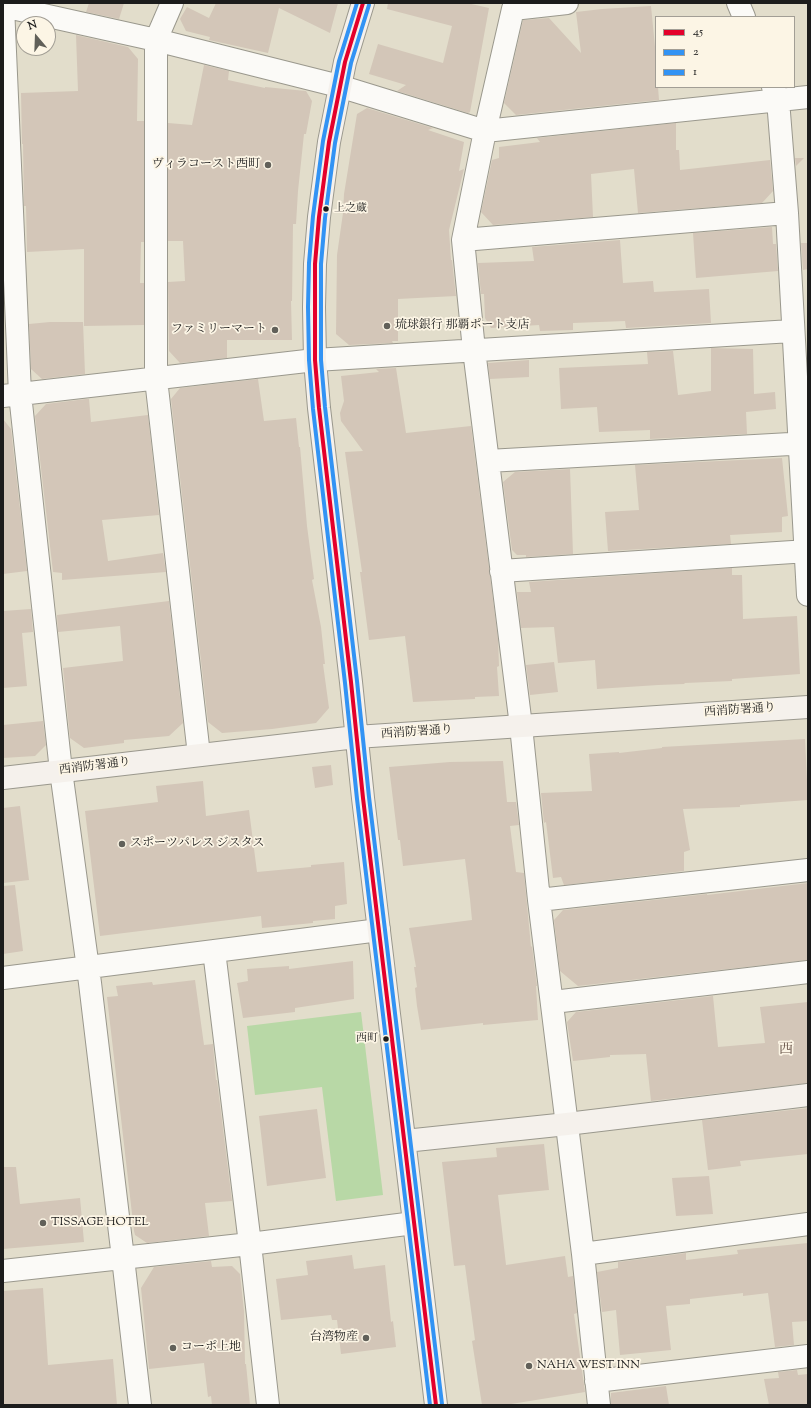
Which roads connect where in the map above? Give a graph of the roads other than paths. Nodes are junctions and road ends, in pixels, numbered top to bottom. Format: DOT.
graph roads {
  1 [pos="172,3"];
  2 [pos="363,3"];
  3 [pos="567,3"];
  4 [pos="738,3"];
  5 [pos="4,5"];
  6 [pos="514,6"];
  7 [pos="744,16"];
  8 [pos="156,40"];
  9 [pos="339,86"];
  10 [pos="776,94"];
  11 [pos="808,97"];
  12 [pos="485,131"];
  13 [pos="787,213"];
  14 [pos="463,240"];
  15 [pos="792,331"];
  16 [pos="474,350"];
  17 [pos="315,360"];
  18 [pos="156,379"];
  19 [pos="11,395"];
  20 [pos="804,443"];
  21 [pos="488,461"];
  22 [pos="806,551"];
  23 [pos="501,571"];
  24 [pos="808,595"];
  25 [pos="808,707"];
  26 [pos="520,726"];
  27 [pos="356,737"];
  28 [pos="199,755"];
  29 [pos="61,771"];
  30 [pos="3,778"];
  31 [pos="808,870"];
  32 [pos="539,900"];
  33 [pos="380,930"];
  34 [pos="214,950"];
  35 [pos="87,968"];
  36 [pos="808,972"];
  37 [pos="3,978"];
  38 [pos="553,1002"];
  39 [pos="808,1095"];
  40 [pos="567,1124"];
  41 [pos="405,1141"];
  42 [pos="414,1223"];
  43 [pos="808,1224"];
  44 [pos="250,1244"];
  45 [pos="583,1254"];
  46 [pos="124,1258"];
  47 [pos="3,1271"];
  48 [pos="808,1356"];
  49 [pos="596,1381"];
  50 [pos="140,1405"];
  51 [pos="268,1405"];
  52 [pos="436,1405"];
  53 [pos="599,1405"];
  1 -- 8 [label="street"];
  2 -- 9 [label="main road"];
  3 -- 6 [label="street"];
  4 -- 7 [label="street"];
  5 -- 8 [label="street"];
  5 -- 19 [label="street"];
  6 -- 12 [label="street"];
  8 -- 9 [label="street"];
  8 -- 18 [label="street"];
  9 -- 12 [label="street"];
  9 -- 17 [label="main road"];
  10 -- 11 [label="street"];
  10 -- 12 [label="street"];
  10 -- 13 [label="street"];
  12 -- 14 [label="street"];
  13 -- 14 [label="street"];
  13 -- 15 [label="street"];
  14 -- 16 [label="street"];
  15 -- 16 [label="street"];
  15 -- 20 [label="street"];
  16 -- 17 [label="street"];
  16 -- 21 [label="street"];
  17 -- 18 [label="street"];
  17 -- 27 [label="main road"];
  18 -- 19 [label="street"];
  18 -- 28 [label="street"];
  19 -- 29 [label="street"];
  20 -- 21 [label="street"];
  20 -- 22 [label="street"];
  21 -- 23 [label="street"];
  22 -- 23 [label="street"];
  22 -- 24 [label="street"];
  23 -- 26 [label="street"];
  25 -- 26 [label="main road, 西消防署通り"];
  26 -- 27 [label="main road, 西消防署通り"];
  26 -- 32 [label="street"];
  27 -- 28 [label="main road, 西消防署通り"];
  27 -- 33 [label="main road"];
  28 -- 29 [label="main road, 西消防署通り"];
  29 -- 30 [label="main road, 西消防署通り"];
  29 -- 35 [label="street"];
  31 -- 32 [label="street"];
  32 -- 38 [label="street"];
  33 -- 34 [label="street"];
  33 -- 41 [label="main road"];
  34 -- 35 [label="street"];
  34 -- 44 [label="street"];
  35 -- 37 [label="street"];
  35 -- 46 [label="street"];
  36 -- 38 [label="street"];
  38 -- 40 [label="street"];
  39 -- 40 [label="main road"];
  40 -- 41 [label="main road"];
  40 -- 45 [label="street"];
  41 -- 42 [label="main road"];
  42 -- 44 [label="street"];
  42 -- 52 [label="main road"];
  43 -- 45 [label="street"];
  44 -- 46 [label="street"];
  44 -- 51 [label="street"];
  45 -- 49 [label="street"];
  46 -- 47 [label="street"];
  46 -- 50 [label="street"];
  48 -- 49 [label="street"];
  49 -- 53 [label="street"];
}
